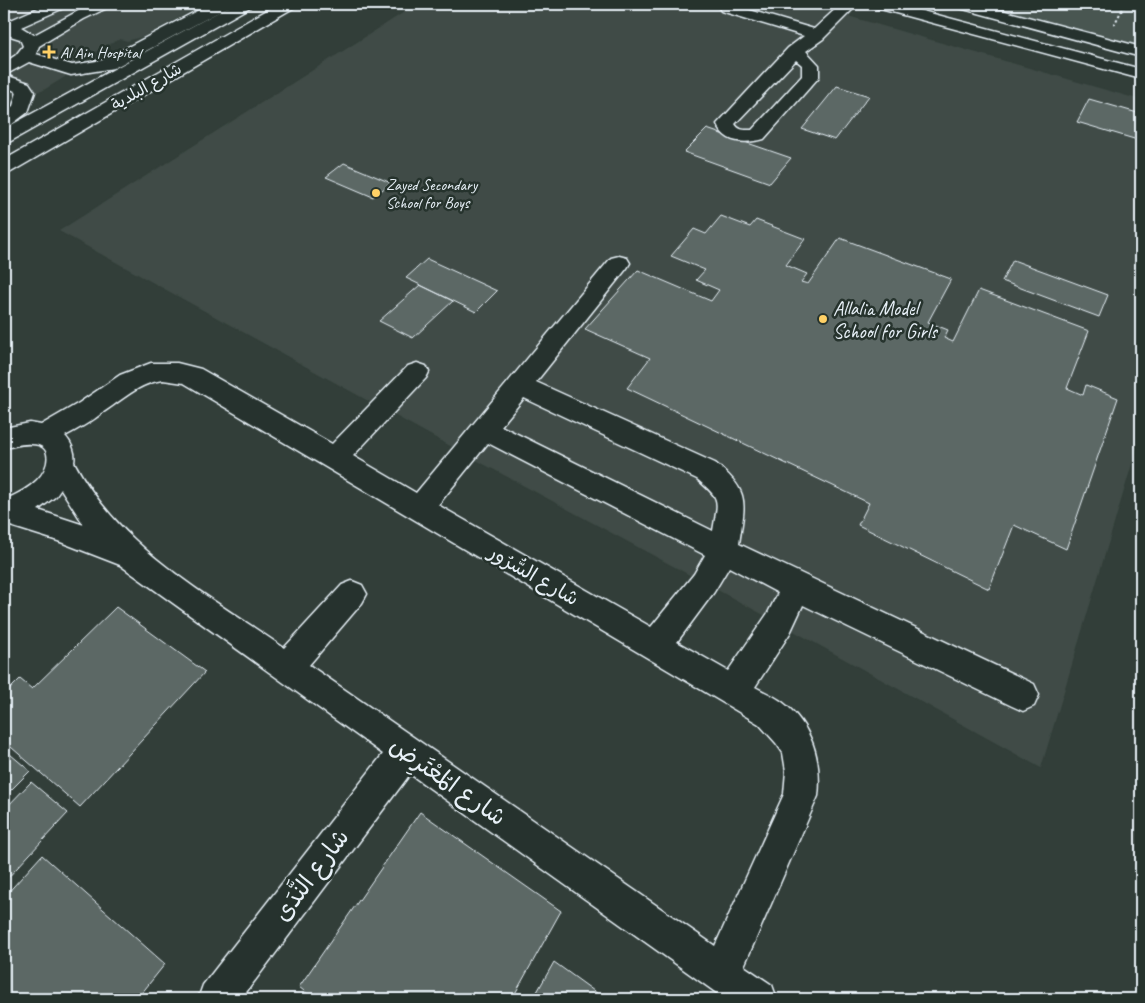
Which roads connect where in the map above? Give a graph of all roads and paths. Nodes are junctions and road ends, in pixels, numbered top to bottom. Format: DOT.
graph roads {
  1 [pos="60,4"];
  2 [pos="103,4"];
  3 [pos="222,4"];
  4 [pos="244,4"];
  5 [pos="289,4"];
  6 [pos="850,4"];
  7 [pos="879,4"];
  8 [pos="962,4"];
  9 [pos="727,8"];
  10 [pos="4,29"];
  11 [pos="816,35"];
  12 [pos="29,49"];
  13 [pos="794,52"];
  14 [pos="1141,52"];
  15 [pos="4,70"];
  16 [pos="1133,72"];
  17 [pos="4,80"];
  18 [pos="4,122"];
  19 [pos="4,137"];
  20 [pos="4,168"];
  21 [pos="619,264"];
  22 [pos="417,372"];
  23 [pos="520,385"];
  24 [pos="484,429"];
  25 [pos="44,435"];
  26 [pos="7,436"];
  27 [pos="334,459"];
  28 [pos="62,465"];
  29 [pos="419,509"];
  30 [pos="4,512"];
  31 [pos="724,550"];
  32 [pos="138,563"];
  33 [pos="796,587"];
  34 [pos="352,594"];
  35 [pos="655,646"];
  36 [pos="287,667"];
  37 [pos="733,692"];
  38 [pos="1023,695"];
  39 [pos="406,751"];
  40 [pos="722,973"];
  41 [pos="217,999"];
  42 [pos="758,999"];
  1 -- 10 [label="street"];
  2 -- 12 [label="street"];
  3 -- 12 [label="street"];
  4 -- 19 [label="street, شارع البلدية"];
  5 -- 20 [label="street, شارع البلدية"];
  6 -- 11 [label="street"];
  7 -- 16 [label="street"];
  8 -- 14 [label="street"];
  9 -- 11 [label="street"];
  10 -- 12 [label="street"];
  11 -- 13 [label="street"];
  12 -- 15 [label="street"];
  13 -- 13 [label="street"];
  17 -- 18 [label="street"];
  21 -- 23 [label="street"];
  22 -- 27 [label="street"];
  23 -- 24 [label="street"];
  23 -- 31 [label="street"];
  24 -- 29 [label="street"];
  24 -- 31 [label="street"];
  25 -- 26 [label="street"];
  25 -- 27 [label="street, شارع السُّرُور"];
  25 -- 28 [label="street, شارع المُعْتَرِض"];
  27 -- 29 [label="street, شارع السُّرُور"];
  28 -- 30 [label="street"];
  28 -- 32 [label="street, شارع المُعْتَرِض"];
  29 -- 35 [label="street, شارع السُّرُور"];
  30 -- 32 [label="street, شارع المُعْتَرِض"];
  31 -- 33 [label="street"];
  31 -- 35 [label="street"];
  32 -- 36 [label="street, شارع المُعْتَرِض"];
  33 -- 37 [label="street"];
  33 -- 38 [label="street"];
  34 -- 36 [label="street"];
  35 -- 37 [label="street, شارع السُّرُور"];
  36 -- 39 [label="street, شارع المُعْتَرِض"];
  37 -- 40 [label="street, شارع السُّرُور"];
  39 -- 40 [label="street, شارع المُعْتَرِض"];
  39 -- 41 [label="street, شارع النَّدَى"];
  40 -- 42 [label="street, شارع المُعْتَرِض"];
}
